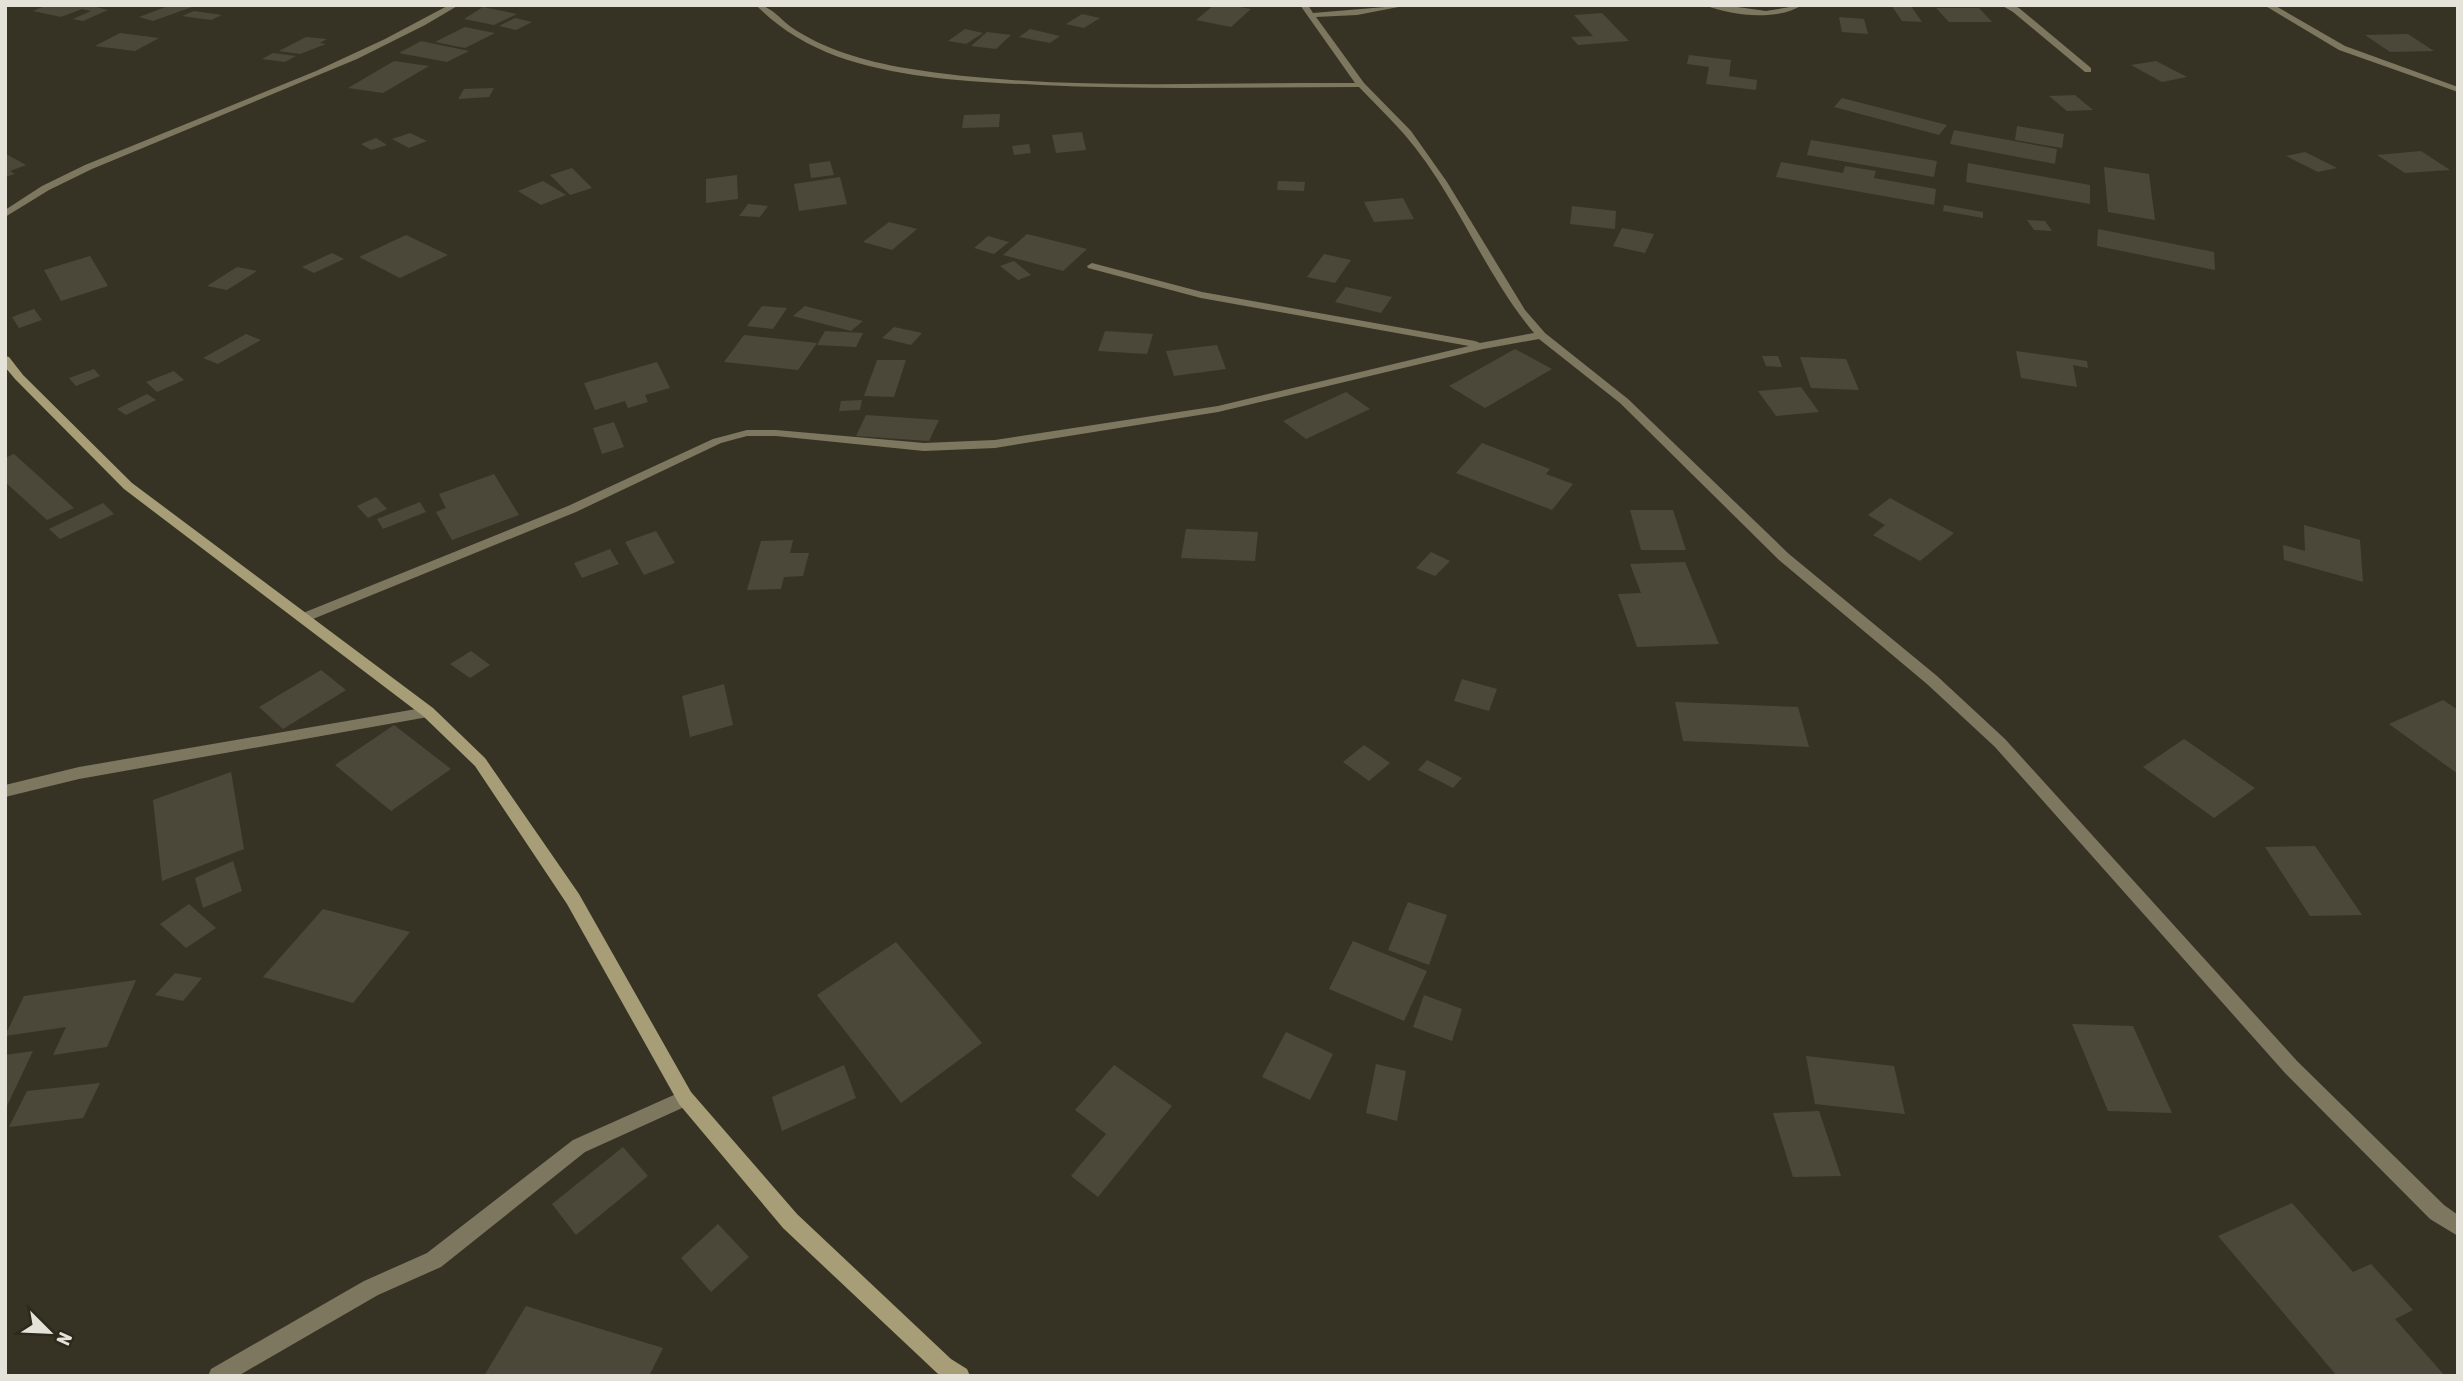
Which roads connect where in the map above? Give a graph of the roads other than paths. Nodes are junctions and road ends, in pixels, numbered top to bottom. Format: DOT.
graph roads {
  1 [pos="456,5"];
  2 [pos="760,5"];
  3 [pos="1405,5"];
  4 [pos="1709,5"];
  5 [pos="1798,5"];
  6 [pos="2004,5"];
  7 [pos="2268,5"];
  8 [pos="1308,10"];
  9 [pos="2088,70"];
  10 [pos="1360,85"];
  11 [pos="2458,90"];
  12 [pos="5,214"];
  13 [pos="1092,266"];
  14 [pos="1541,335"];
  15 [pos="1483,346"];
  16 [pos="5,359"];
  17 [pos="303,618"];
  18 [pos="428,712"];
  19 [pos="5,791"];
  20 [pos="685,1098"];
  21 [pos="2458,1227"];
  22 [pos="218,1376"];
  23 [pos="960,1376"];
  1 -- 12 [label="street"];
  2 -- 10 [label="street"];
  3 -- 8 [label="street"];
  4 -- 5 [label="street"];
  6 -- 9 [label="street"];
  7 -- 11 [label="street"];
  8 -- 10 [label="street"];
  10 -- 14 [label="street"];
  13 -- 15 [label="street"];
  14 -- 15 [label="street"];
  14 -- 21 [label="street"];
  15 -- 17 [label="street"];
  16 -- 17 [label="main road"];
  17 -- 18 [label="main road"];
  18 -- 19 [label="street"];
  18 -- 20 [label="main road"];
  20 -- 22 [label="street"];
  20 -- 23 [label="main road"];
}
